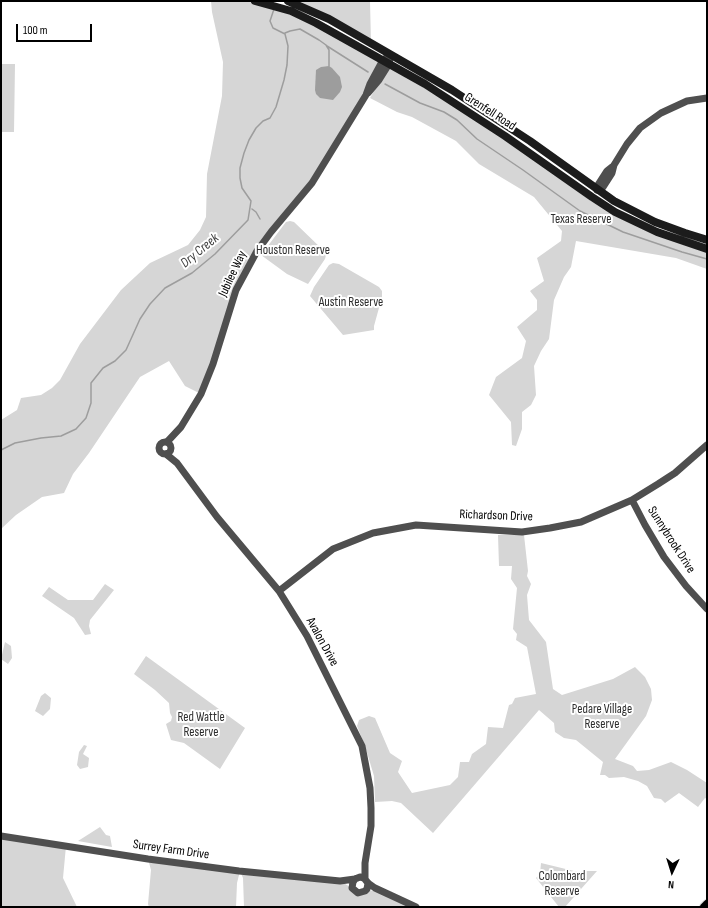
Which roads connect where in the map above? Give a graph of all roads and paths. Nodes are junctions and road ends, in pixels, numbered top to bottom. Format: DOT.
graph roads {
  1 [pos="255,1"];
  2 [pos="288,1"];
  3 [pos="391,54"];
  4 [pos="386,62"];
  5 [pos="707,98"];
  6 [pos="598,190"];
  7 [pos="593,198"];
  8 [pos="707,240"];
  9 [pos="707,249"];
  10 [pos="707,445"];
  11 [pos="169,448"];
  12 [pos="632,500"];
  13 [pos="279,591"];
  14 [pos="707,610"];
  15 [pos="1,836"];
  16 [pos="340,880"];
  17 [pos="362,882"];
  18 [pos="352,888"];
  19 [pos="707,904"];
  20 [pos="416,907"];
  21 [pos="704,907"];
  1 -- 4 [label="main road, Grenfell Road"];
  2 -- 3 [label="main road, Grenfell Road"];
  3 -- 4 [label="street, Jubilee Way"];
  3 -- 6 [label="main road, Grenfell Road"];
  4 -- 7 [label="main road, Grenfell Road"];
  4 -- 11 [label="street, Jubilee Way"];
  5 -- 6 [label="street"];
  6 -- 7 [label="main road"];
  6 -- 8 [label="main road, Grenfell Road"];
  7 -- 9 [label="main road, Grenfell Road"];
  10 -- 12 [label="street, Richardson Drive"];
  11 -- 13 [label="street, Avalon Drive"];
  12 -- 13 [label="street, Richardson Drive"];
  12 -- 14 [label="street, Sunnybrook Drive"];
  13 -- 17 [label="street, Avalon Drive"];
  15 -- 16 [label="street, Surrey Farm Drive"];
  16 -- 17 [label="street, Surrey Farm Drive"];
  16 -- 18 [label="street, Surrey Farm Drive"];
  17 -- 18 [label="street, Avalon Drive"];
  17 -- 18 [label="street"];
  17 -- 20 [label="street, Surrey Farm Drive"];
  19 -- 21 [label="main road"];
}
